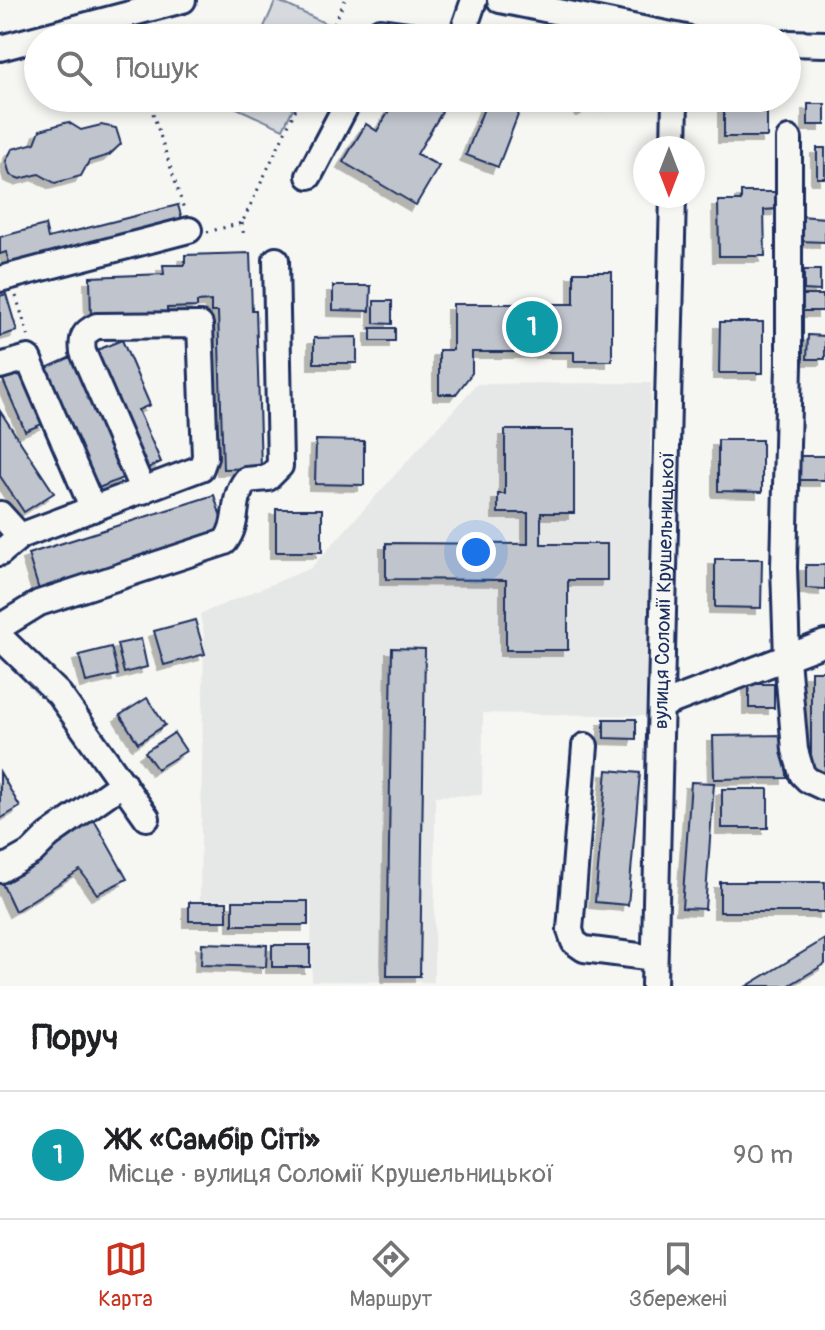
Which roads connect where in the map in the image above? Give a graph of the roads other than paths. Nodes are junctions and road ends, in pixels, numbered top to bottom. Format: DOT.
graph roads {
  1 [pos="183,0"];
  2 [pos="474,0"];
  3 [pos="500,0"];
  4 [pos="124,7"];
  5 [pos="73,24"];
  6 [pos="466,24"];
  7 [pos="610,24"];
  8 [pos="24,40"];
  9 [pos="801,43"];
  10 [pos="825,44"];
  11 [pos="0,48"];
  12 [pos="343,112"];
  13 [pos="675,112"];
  14 [pos="674,136"];
  15 [pos="789,139"];
  16 [pos="309,176"];
  17 [pos="673,208"];
  18 [pos="189,230"];
  19 [pos="276,260"];
  20 [pos="0,279"];
  21 [pos="0,366"];
  22 [pos="143,491"];
  23 [pos="93,509"];
  24 [pos="0,514"];
  25 [pos="20,536"];
  26 [pos="0,553"];
  27 [pos="0,627"];
  28 [pos="0,637"];
  29 [pos="825,643"];
  30 [pos="787,659"];
  31 [pos="662,705"];
  32 [pos="585,746"];
  33 [pos="123,783"];
  34 [pos="825,788"];
  35 [pos="147,818"];
  36 [pos="0,870"];
  37 [pos="654,958"];
  38 [pos="654,986"];
  1 -- 4 [label="street"];
  2 -- 6 [label="street"];
  3 -- 7 [label="street"];
  4 -- 5 [label="street"];
  8 -- 11 [label="street"];
  9 -- 10 [label="street"];
  12 -- 16 [label="street"];
  13 -- 14 [label="street"];
  15 -- 30 [label="street"];
  17 -- 31 [label="street, вулиця Соломії Крушельницької"];
  18 -- 20 [label="street"];
  19 -- 27 [label="street"];
  21 -- 23 [label="street"];
  22 -- 22 [label="street"];
  22 -- 23 [label="street"];
  23 -- 25 [label="street"];
  24 -- 25 [label="street"];
  25 -- 26 [label="street"];
  28 -- 33 [label="street"];
  29 -- 30 [label="street"];
  30 -- 31 [label="street"];
  30 -- 34 [label="street"];
  31 -- 37 [label="street, вулиця Соломії Крушельницької"];
  32 -- 37 [label="street"];
  33 -- 35 [label="street"];
  33 -- 36 [label="street"];
  37 -- 38 [label="street, вулиця Соломії Крушельницької"];
}
